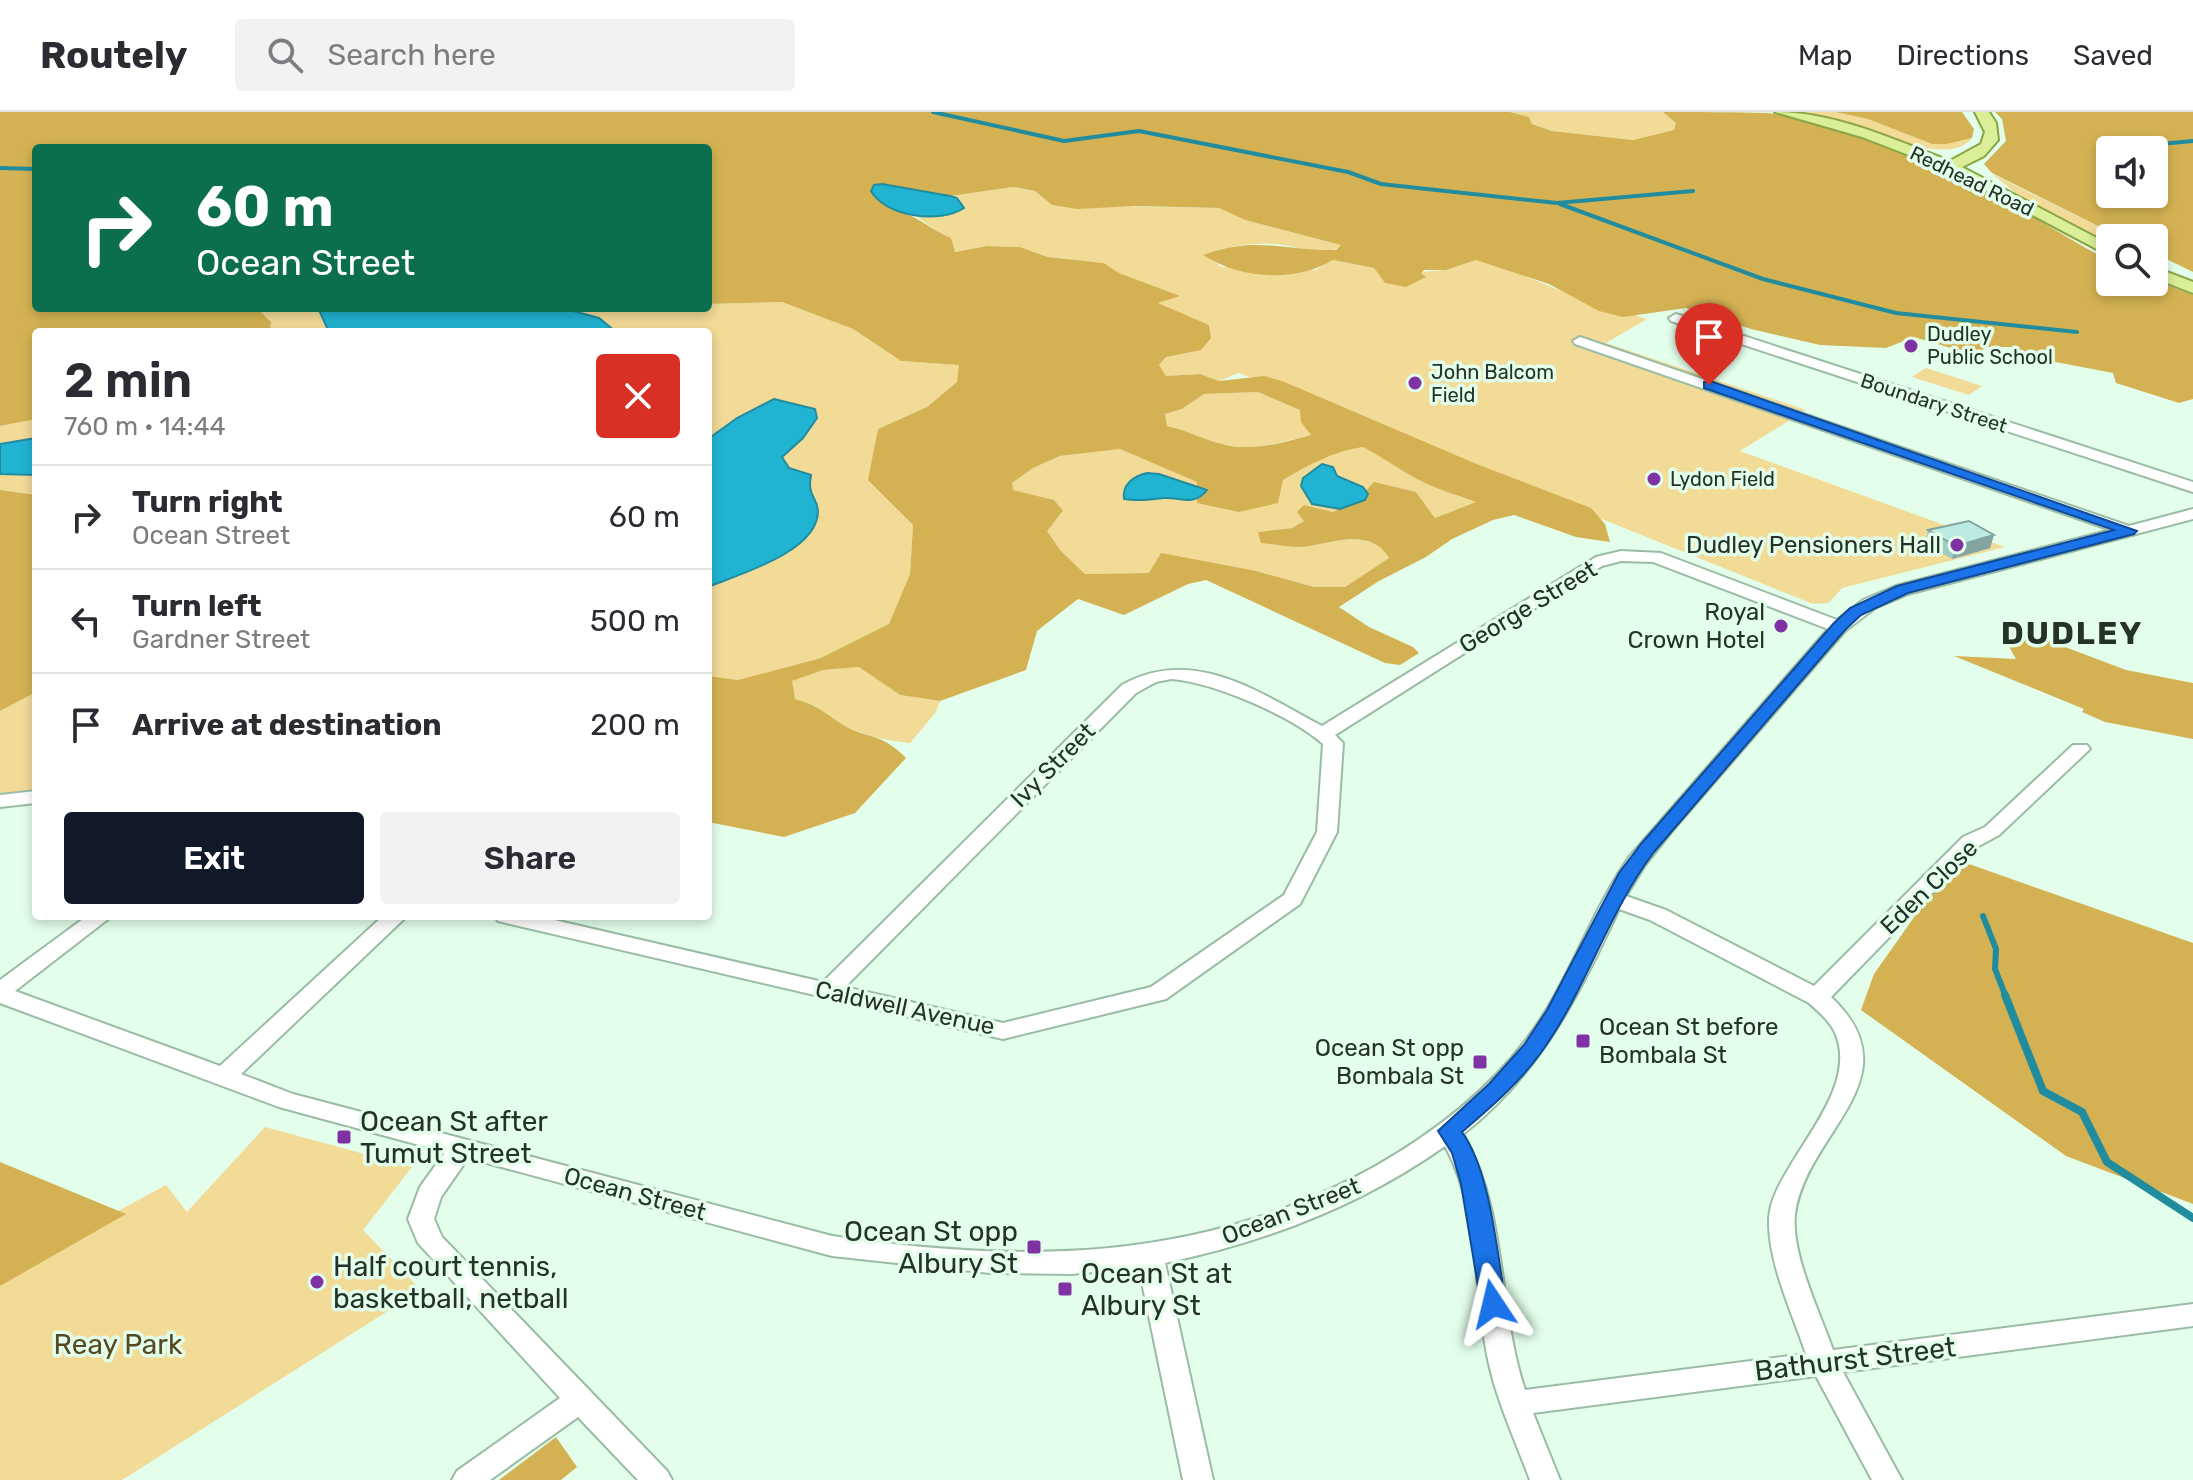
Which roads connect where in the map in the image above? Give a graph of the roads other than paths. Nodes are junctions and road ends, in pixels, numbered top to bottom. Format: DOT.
graph roads {
  1 [pos="1782,112"];
  2 [pos="1982,112"];
  3 [pos="1950,166"];
  4 [pos="2096,244"];
  5 [pos="2168,278"];
  6 [pos="2193,288"];
  7 [pos="1676,318"];
  8 [pos="1580,341"];
  9 [pos="2193,487"];
  10 [pos="2193,514"];
  11 [pos="2129,531"];
  12 [pos="1839,627"];
  13 [pos="1323,734"];
  14 [pos="2080,749"];
  15 [pos="32,797"];
  16 [pos="0,801"];
  17 [pos="1614,899"];
  18 [pos="96,920"];
  19 [pos="392,920"];
  20 [pos="523,920"];
  21 [pos="827,991"];
  22 [pos="0,992"];
  23 [pos="1817,997"];
  24 [pos="222,1078"];
  25 [pos="1449,1131"];
  26 [pos="462,1147"];
  27 [pos="1150,1255"];
  28 [pos="2193,1315"];
  29 [pos="1823,1363"];
  30 [pos="579,1400"];
  31 [pos="1517,1403"];
  32 [pos="467,1480"];
  33 [pos="657,1480"];
  34 [pos="1198,1480"];
  35 [pos="1545,1480"];
  36 [pos="1887,1480"];
  1 -- 3 [label="main road, Redhead Road"];
  2 -- 3 [label="main road"];
  3 -- 4 [label="main road, Redhead Road"];
  5 -- 6 [label="main road"];
  7 -- 9 [label="street, Boundary Street"];
  8 -- 11 [label="street"];
  10 -- 11 [label="street, Ocean Street"];
  11 -- 12 [label="street, Ocean Street"];
  12 -- 13 [label="street, George Street"];
  12 -- 17 [label="street, Ocean Street"];
  13 -- 21 [label="street, Ivy Street"];
  13 -- 21 [label="street, Caldwell Avenue"];
  14 -- 23 [label="street, Eden Close"];
  15 -- 16 [label="street"];
  17 -- 23 [label="street"];
  17 -- 25 [label="street, Ocean Street"];
  18 -- 22 [label="street"];
  19 -- 24 [label="street"];
  20 -- 21 [label="street, Caldwell Avenue"];
  22 -- 24 [label="street, Ocean Street"];
  23 -- 29 [label="street"];
  24 -- 26 [label="street, Ocean Street"];
  25 -- 27 [label="street, Ocean Street"];
  25 -- 31 [label="street"];
  26 -- 27 [label="street, Ocean Street"];
  26 -- 30 [label="street"];
  27 -- 34 [label="street"];
  28 -- 29 [label="street, Bathurst Street"];
  29 -- 31 [label="street, Bathurst Street"];
  29 -- 36 [label="street"];
  30 -- 32 [label="street"];
  30 -- 33 [label="street"];
  31 -- 35 [label="street"];
}
